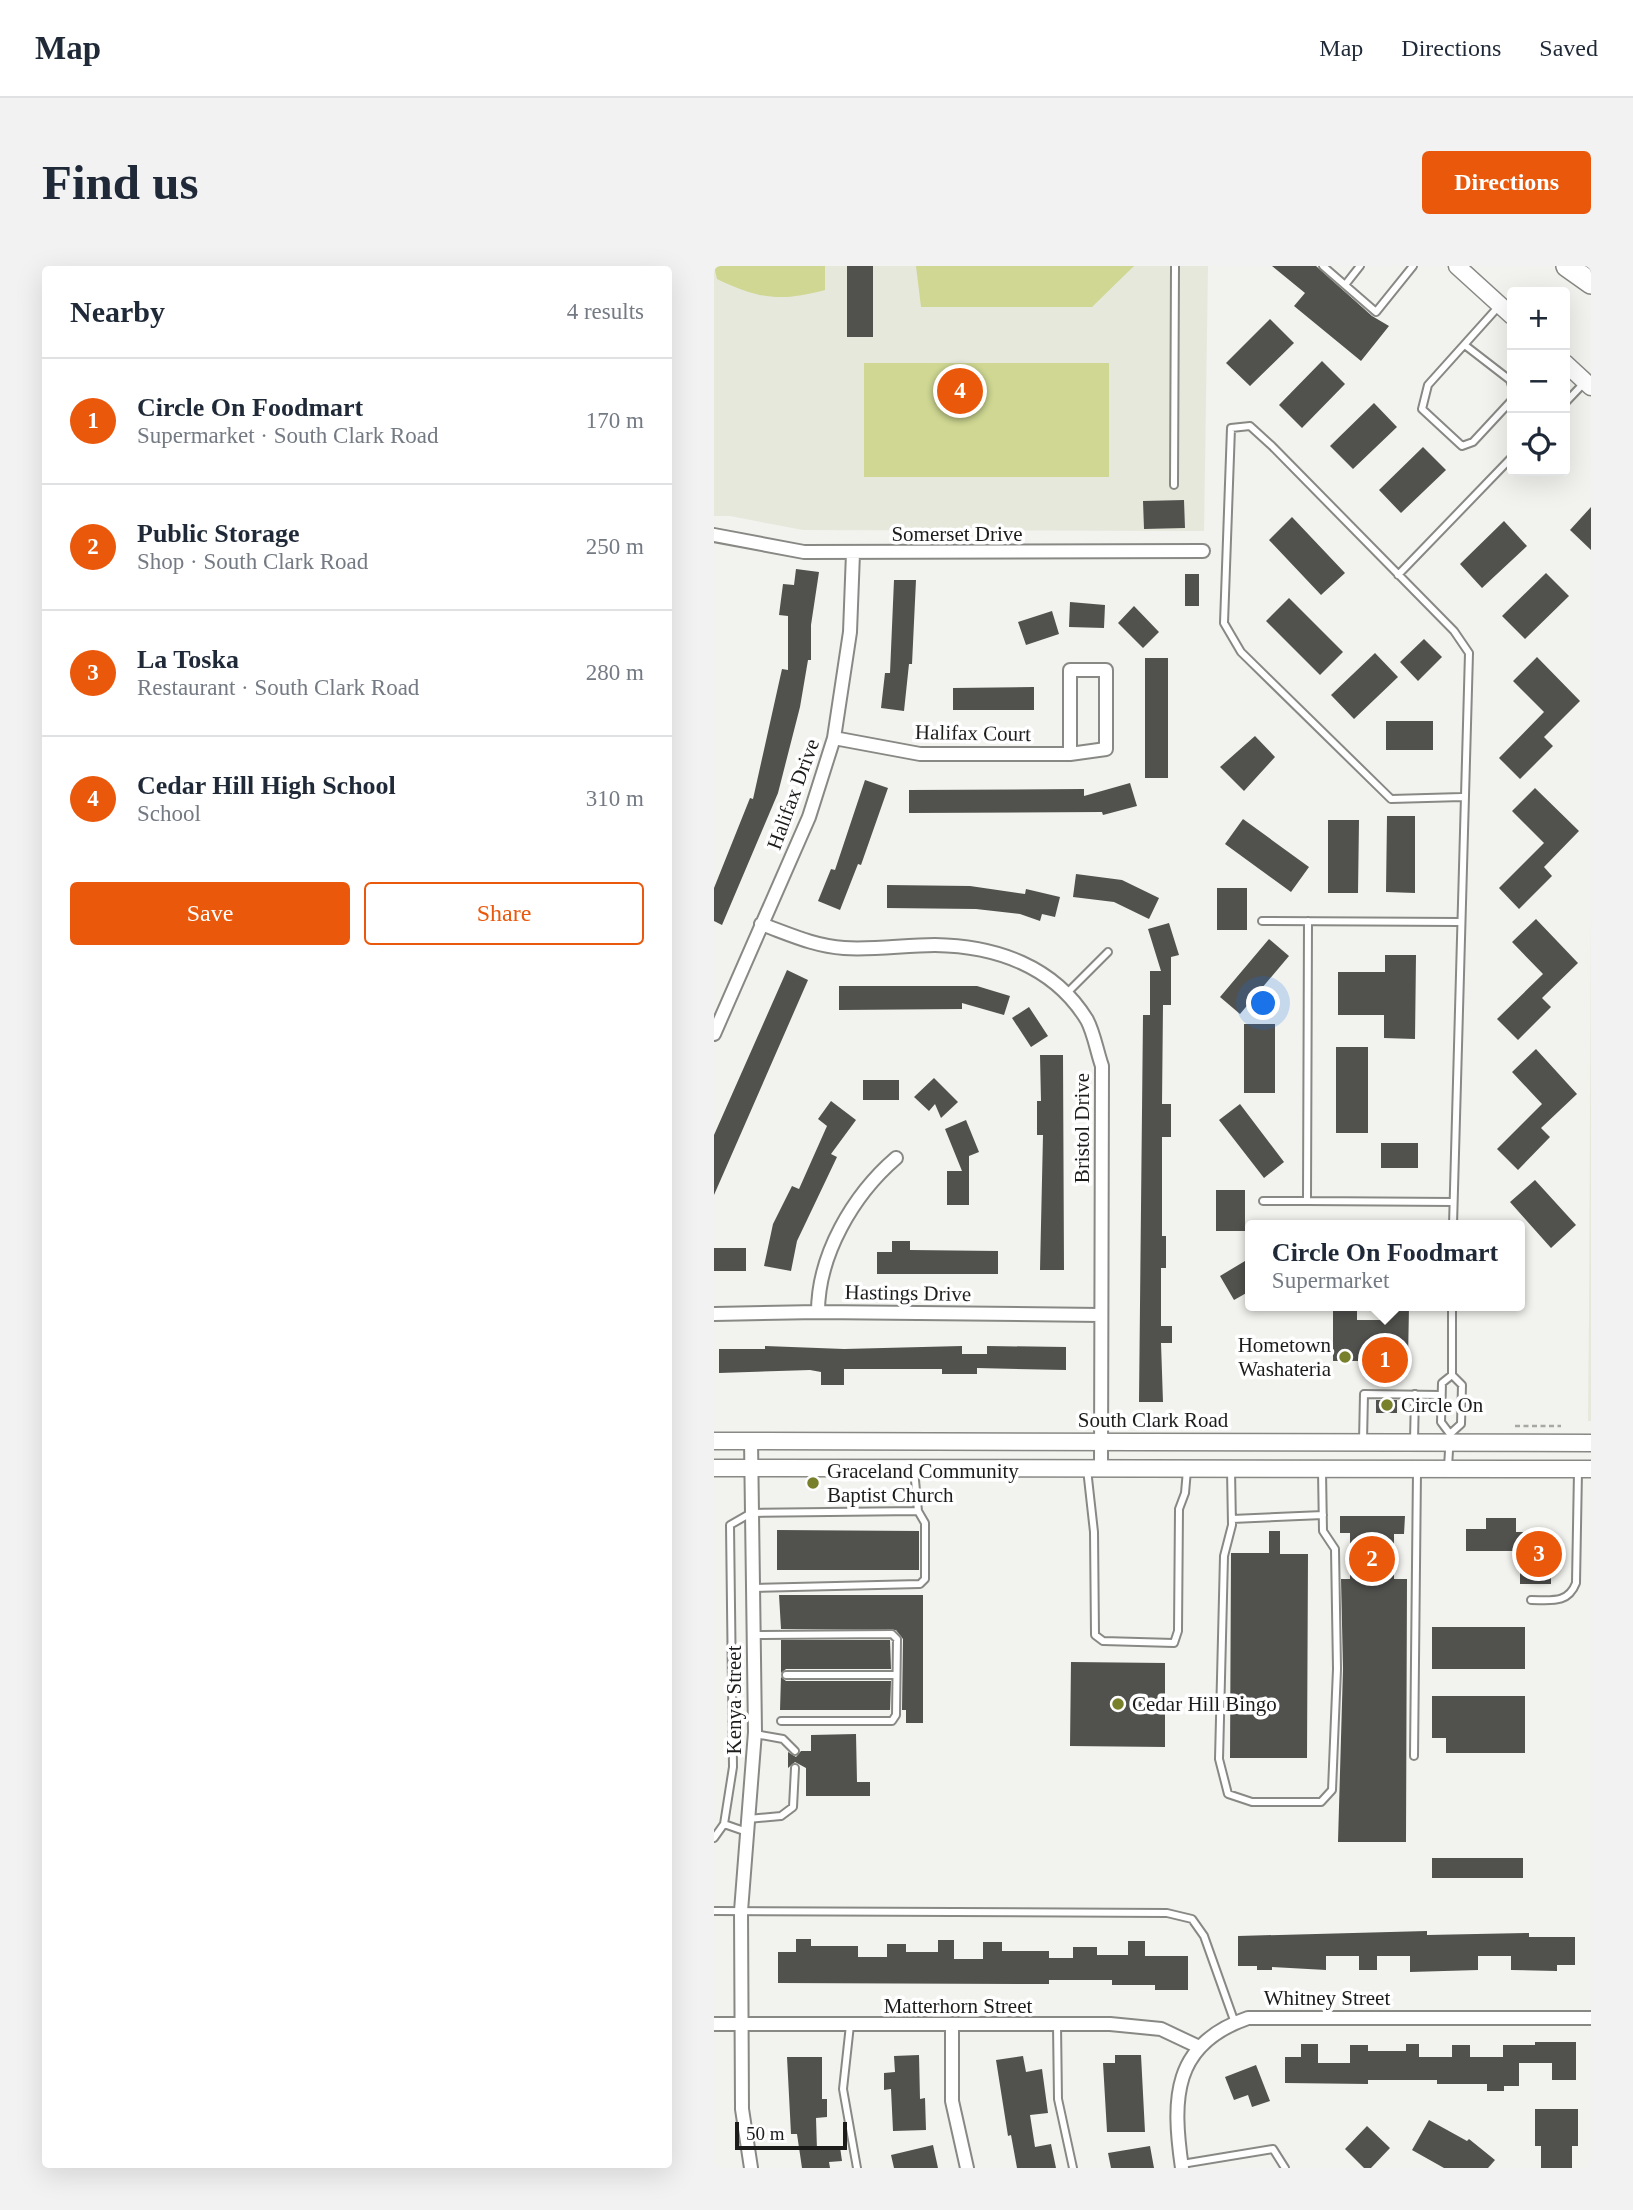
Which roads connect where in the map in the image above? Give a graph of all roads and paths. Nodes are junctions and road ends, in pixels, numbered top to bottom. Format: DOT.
graph roads {
  1 [pos="1175,266"];
  2 [pos="1323,266"];
  3 [pos="1360,266"];
  4 [pos="1413,266"];
  5 [pos="1457,266"];
  6 [pos="1567,266"];
  7 [pos="1591,283"];
  8 [pos="1345,285"];
  9 [pos="1506,310"];
  10 [pos="1466,346"];
  11 [pos="1570,368"];
  12 [pos="1507,378"];
  13 [pos="1588,384"];
  14 [pos="1570,399"];
  15 [pos="1507,405"];
  16 [pos="1507,462"];
  17 [pos="1174,485"];
  18 [pos="714,535"];
  19 [pos="1203,551"];
  20 [pos="853,553"];
  21 [pos="1398,575"];
  22 [pos="834,738"];
  23 [pos="1070,754"];
  24 [pos="1462,797"];
  25 [pos="1262,920"];
  26 [pos="1308,921"];
  27 [pos="1460,922"];
  28 [pos="761,924"];
  29 [pos="1108,952"];
  30 [pos="1066,994"];
  31 [pos="714,1034"];
  32 [pos="896,1158"];
  33 [pos="1263,1201"];
  34 [pos="1307,1201"];
  35 [pos="1453,1202"];
  36 [pos="1453,1220"];
  37 [pos="1452,1311"];
  38 [pos="818,1312"];
  39 [pos="714,1314"];
  40 [pos="1101,1315"];
  41 [pos="1451,1375"];
  42 [pos="1415,1394"];
  43 [pos="1441,1395"];
  44 [pos="1450,1438"];
  45 [pos="751,1440"];
  46 [pos="714,1441"];
  47 [pos="1101,1441"];
  48 [pos="1363,1442"];
  49 [pos="1414,1442"];
  50 [pos="1591,1443"];
  51 [pos="714,1468"];
  52 [pos="750,1468"];
  53 [pos="914,1468"];
  54 [pos="1094,1468"];
  55 [pos="1187,1468"];
  56 [pos="1231,1468"];
  57 [pos="1322,1469"];
  58 [pos="1417,1469"];
  59 [pos="1448,1469"];
  60 [pos="1584,1469"];
  61 [pos="918,1511"];
  62 [pos="751,1513"];
  63 [pos="1323,1515"];
  64 [pos="1232,1519"];
  65 [pos="752,1588"];
  66 [pos="1531,1600"];
  67 [pos="753,1635"];
  68 [pos="786,1675"];
  69 [pos="896,1675"];
  70 [pos="781,1721"];
  71 [pos="755,1734"];
  72 [pos="795,1751"];
  73 [pos="1414,1756"];
  74 [pos="795,1768"];
  75 [pos="724,1824"];
  76 [pos="748,1825"];
  77 [pos="714,1838"];
  78 [pos="714,1911"];
  79 [pos="741,1911"];
  80 [pos="1591,2018"];
  81 [pos="1235,2023"];
  82 [pos="714,2024"];
  83 [pos="742,2025"];
  84 [pos="850,2025"];
  85 [pos="952,2025"];
  86 [pos="1057,2025"];
  87 [pos="1197,2046"];
  88 [pos="1182,2166"];
  89 [pos="751,2168"];
  90 [pos="857,2168"];
  91 [pos="967,2168"];
  92 [pos="1073,2168"];
  93 [pos="1285,2168"];
  1 -- 17 [label="lane"];
  2 -- 8 [label="lane"];
  3 -- 8 [label="lane"];
  4 -- 8 [label="lane"];
  5 -- 9 [label="main road"];
  6 -- 7 [label="highway"];
  9 -- 10 [label="lane"];
  10 -- 12 [label="lane"];
  10 -- 15 [label="lane"];
  11 -- 13 [label="main road"];
  13 -- 14 [label="lane"];
  16 -- 21 [label="lane"];
  18 -- 20 [label="street, Somerset Drive"];
  19 -- 20 [label="street, Somerset Drive"];
  20 -- 22 [label="street, Halifax Drive"];
  21 -- 24 [label="lane"];
  21 -- 24 [label="lane"];
  22 -- 23 [label="street, Halifax Court"];
  22 -- 28 [label="street, Halifax Drive"];
  23 -- 23 [label="street, Halifax Court"];
  24 -- 27 [label="lane"];
  25 -- 26 [label="lane"];
  26 -- 27 [label="lane"];
  26 -- 34 [label="lane"];
  27 -- 35 [label="lane"];
  28 -- 30 [label="street, Bristol Drive"];
  28 -- 31 [label="street, Halifax Drive"];
  29 -- 30 [label="lane"];
  30 -- 40 [label="street, Bristol Drive"];
  32 -- 38 [label="street"];
  33 -- 34 [label="lane"];
  34 -- 35 [label="lane"];
  35 -- 36 [label="lane"];
  37 -- 41 [label="lane"];
  38 -- 39 [label="street, Hastings Drive"];
  38 -- 40 [label="street, Hastings Drive"];
  40 -- 47 [label="street, Bristol Drive"];
  41 -- 43 [label="lane"];
  41 -- 44 [label="lane"];
  42 -- 43 [label="lane"];
  42 -- 48 [label="lane"];
  42 -- 49 [label="lane"];
  43 -- 44 [label="lane"];
  44 -- 49 [label="main road, South Clark Road"];
  44 -- 50 [label="main road, South Clark Road"];
  44 -- 59 [label="lane"];
  45 -- 46 [label="main road, South Clark Road"];
  45 -- 47 [label="main road, South Clark Road"];
  45 -- 52 [label="street, Kenya Street"];
  47 -- 48 [label="main road, South Clark Road"];
  47 -- 54 [label="street, Bristol Drive"];
  48 -- 49 [label="main road, South Clark Road"];
  51 -- 52 [label="main road"];
  52 -- 53 [label="main road"];
  52 -- 62 [label="street, Kenya Street"];
  53 -- 54 [label="main road"];
  53 -- 61 [label="lane"];
  54 -- 55 [label="main road"];
  54 -- 55 [label="lane"];
  55 -- 56 [label="main road"];
  56 -- 57 [label="main road"];
  56 -- 64 [label="lane"];
  57 -- 58 [label="main road"];
  57 -- 63 [label="lane"];
  58 -- 59 [label="main road"];
  58 -- 73 [label="lane"];
  59 -- 60 [label="main road"];
  60 -- 66 [label="lane"];
  61 -- 62 [label="lane"];
  61 -- 65 [label="lane"];
  62 -- 65 [label="street, Kenya Street"];
  62 -- 75 [label="lane"];
  63 -- 64 [label="lane"];
  63 -- 64 [label="lane"];
  65 -- 67 [label="street, Kenya Street"];
  67 -- 69 [label="lane"];
  67 -- 71 [label="street, Kenya Street"];
  68 -- 69 [label="lane"];
  69 -- 70 [label="lane"];
  71 -- 72 [label="lane"];
  71 -- 76 [label="street, Kenya Street"];
  74 -- 76 [label="lane"];
  75 -- 76 [label="lane"];
  75 -- 77 [label="lane"];
  76 -- 79 [label="street, Kenya Street"];
  78 -- 79 [label="lane"];
  79 -- 81 [label="lane"];
  79 -- 83 [label="street, Kenya Street"];
  80 -- 81 [label="street, Whitney Street"];
  81 -- 87 [label="street, Whitney Street"];
  82 -- 83 [label="street, Matterhorn Street"];
  83 -- 84 [label="street, Matterhorn Street"];
  83 -- 89 [label="street, Kenya Street"];
  84 -- 85 [label="street, Matterhorn Street"];
  84 -- 90 [label="lane"];
  85 -- 86 [label="street, Matterhorn Street"];
  85 -- 91 [label="street"];
  86 -- 87 [label="street, Matterhorn Street"];
  86 -- 92 [label="lane"];
  87 -- 88 [label="street"];
  88 -- 93 [label="lane"];
}
